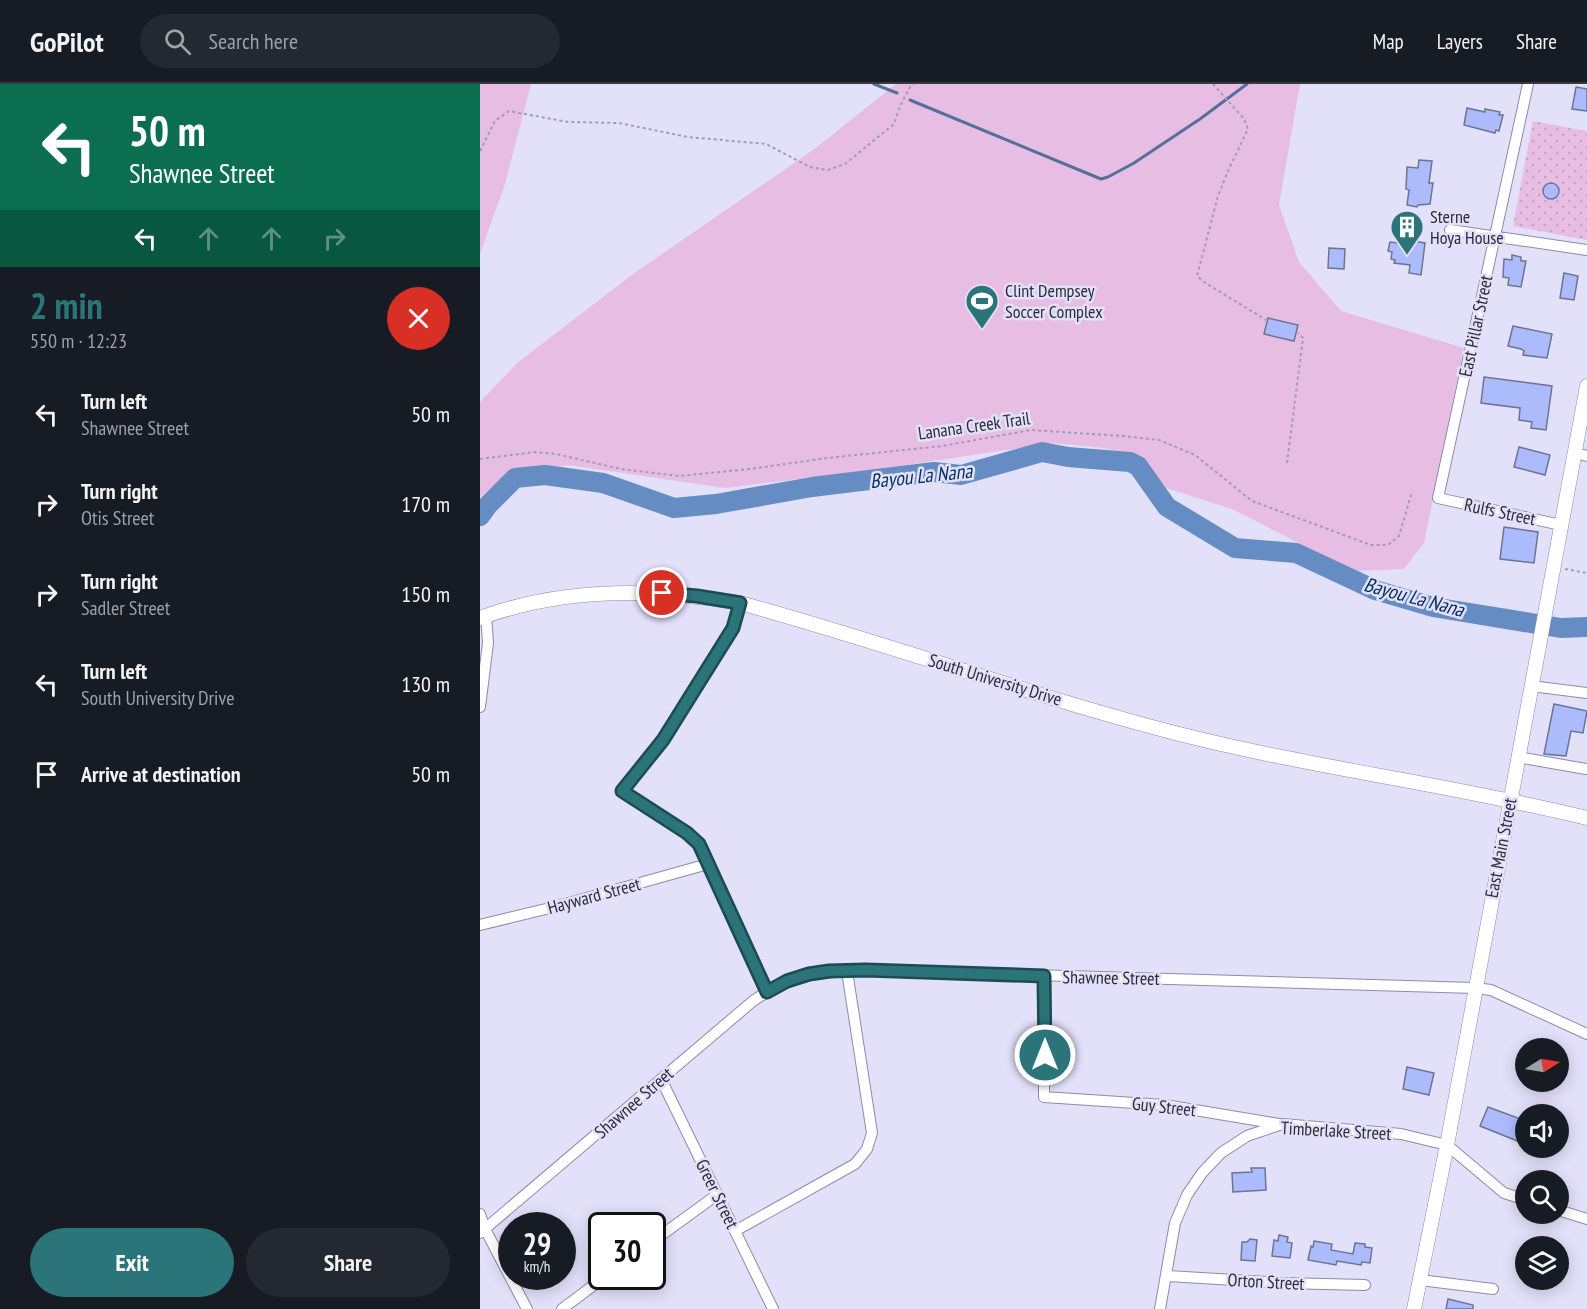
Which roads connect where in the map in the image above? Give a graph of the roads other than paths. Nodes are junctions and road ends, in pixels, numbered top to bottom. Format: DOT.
graph roads {
  1 [pos="1528,84"];
  2 [pos="1450,230"];
  3 [pos="1495,237"];
  4 [pos="1587,250"];
  5 [pos="1587,386"];
  6 [pos="1580,454"];
  7 [pos="1438,498"];
  8 [pos="1561,525"];
  9 [pos="740,603"];
  10 [pos="483,617"];
  11 [pos="1532,681"];
  12 [pos="1587,693"];
  13 [pos="480,707"];
  14 [pos="1518,757"];
  15 [pos="1587,768"];
  16 [pos="1510,799"];
  17 [pos="1587,818"];
  18 [pos="708,864"];
  19 [pos="480,925"];
  20 [pos="847,971"];
  21 [pos="1044,976"];
  22 [pos="1475,988"];
  23 [pos="767,992"];
  24 [pos="1587,1034"];
  25 [pos="661,1079"];
  26 [pos="1282,1124"];
  27 [pos="1447,1145"];
  28 [pos="718,1194"];
  29 [pos="1515,1196"];
  30 [pos="1569,1213"];
  31 [pos="480,1214"];
  32 [pos="1587,1219"];
  33 [pos="483,1231"];
  34 [pos="735,1231"];
  35 [pos="666,1232"];
  36 [pos="1168,1276"];
  37 [pos="1420,1280"];
  38 [pos="1365,1285"];
  39 [pos="588,1290"];
  40 [pos="1493,1290"];
  41 [pos="527,1309"];
  42 [pos="562,1309"];
  43 [pos="773,1309"];
  44 [pos="1161,1309"];
  45 [pos="1414,1309"];
  1 -- 3 [label="street, East Pillar Street"];
  2 -- 3 [label="street"];
  3 -- 4 [label="street"];
  3 -- 7 [label="street, East Pillar Street"];
  5 -- 6 [label="main road, East Main Street"];
  6 -- 8 [label="main road, East Main Street"];
  7 -- 8 [label="street, Rulfs Street"];
  8 -- 11 [label="main road, East Main Street"];
  9 -- 10 [label="main road, South University Drive"];
  9 -- 16 [label="main road, South University Drive"];
  9 -- 18 [label="street"];
  10 -- 13 [label="street"];
  11 -- 12 [label="street"];
  11 -- 14 [label="main road, East Main Street"];
  14 -- 15 [label="street"];
  14 -- 16 [label="main road, East Main Street"];
  16 -- 17 [label="main road, South University Drive"];
  16 -- 22 [label="main road, East Main Street"];
  18 -- 19 [label="street, Hayward Street"];
  18 -- 23 [label="street"];
  20 -- 21 [label="street, Shawnee Street"];
  20 -- 23 [label="street, Shawnee Street"];
  20 -- 34 [label="street"];
  21 -- 22 [label="street, Shawnee Street"];
  21 -- 26 [label="street, Guy Street"];
  22 -- 24 [label="street, Shawnee Street"];
  22 -- 27 [label="main road, East Main Street"];
  23 -- 25 [label="street, Shawnee Street"];
  25 -- 28 [label="street, Greer Street"];
  25 -- 33 [label="street, Shawnee Street"];
  26 -- 27 [label="street, Timberlake Street"];
  26 -- 36 [label="street, Timberlake Street"];
  27 -- 29 [label="street"];
  27 -- 37 [label="main road, East Main Street"];
  28 -- 34 [label="street, Greer Street"];
  28 -- 35 [label="street"];
  30 -- 32 [label="street"];
  31 -- 33 [label="street"];
  33 -- 41 [label="street"];
  34 -- 43 [label="street, Greer Street"];
  36 -- 38 [label="street, Orton Street"];
  36 -- 44 [label="street, Timberlake Street"];
  37 -- 40 [label="street"];
  37 -- 45 [label="main road, East Main Street"];
  39 -- 42 [label="street"];
}
